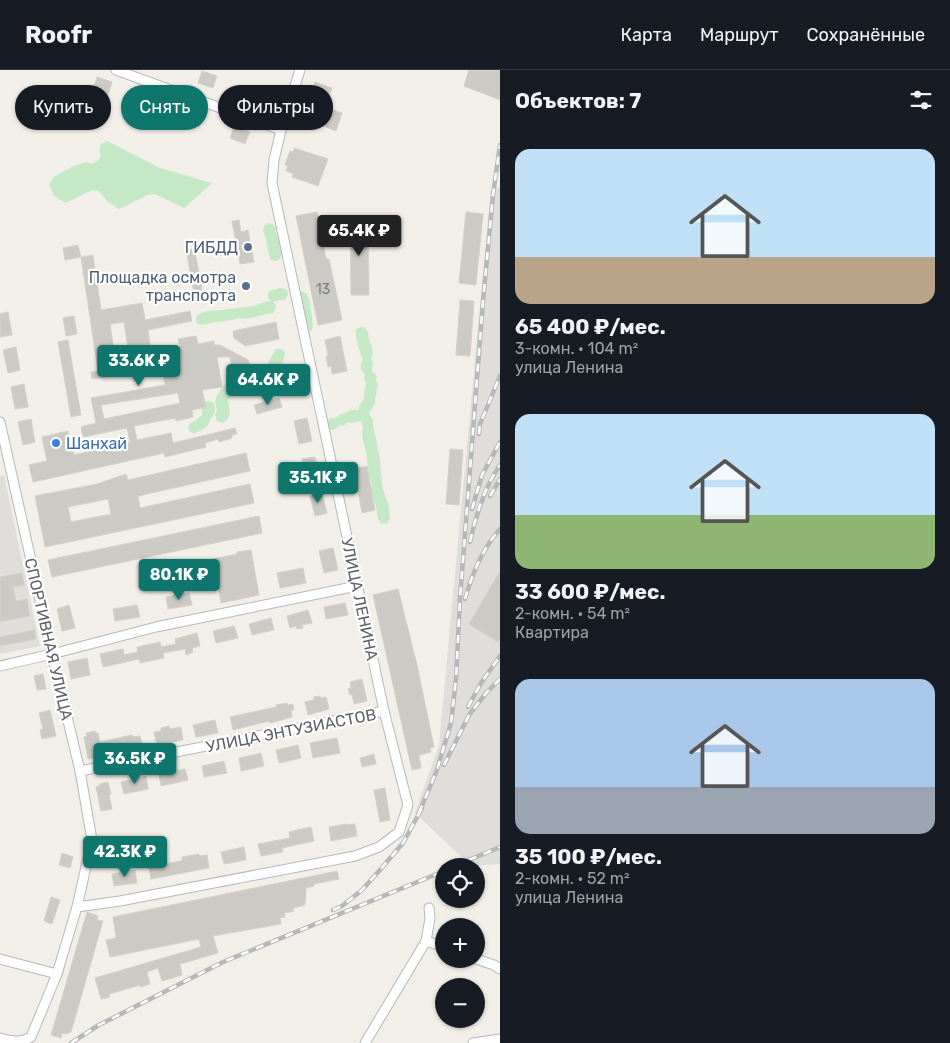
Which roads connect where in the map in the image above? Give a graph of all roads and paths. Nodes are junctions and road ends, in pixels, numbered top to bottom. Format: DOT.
graph roads {
  1 [pos="116,70"];
  2 [pos="300,70"];
  3 [pos="295,85"];
  4 [pos="218,107"];
  5 [pos="281,130"];
  6 [pos="0,422"];
  7 [pos="357,586"];
  8 [pos="52,654"];
  9 [pos="0,666"];
  10 [pos="384,711"];
  11 [pos="80,771"];
  12 [pos="77,908"];
  13 [pos="429,908"];
  14 [pos="426,941"];
  15 [pos="435,944"];
  16 [pos="0,959"];
  17 [pos="485,962"];
  18 [pos="500,969"];
  19 [pos="57,974"];
  20 [pos="0,1038"];
  21 [pos="500,1039"];
  22 [pos="365,1043"];
  23 [pos="474,1043"];
  1 -- 4 [label="street"];
  2 -- 3 [label="street, УЛИЦА ЛЕНИНА"];
  5 -- 7 [label="street, УЛИЦА ЛЕНИНА"];
  6 -- 8 [label="street, СПОРТИВНАЯ УЛИЦА"];
  7 -- 8 [label="street"];
  7 -- 10 [label="street, УЛИЦА ЛЕНИНА"];
  8 -- 9 [label="street"];
  8 -- 11 [label="street, СПОРТИВНАЯ УЛИЦА"];
  10 -- 11 [label="street, УЛИЦА ЭНТУЗИАСТОВ"];
  10 -- 12 [label="street, УЛИЦА ЛЕНИНА"];
  11 -- 12 [label="street, СПОРТИВНАЯ УЛИЦА"];
  12 -- 19 [label="street, СПОРТИВНАЯ УЛИЦА"];
  13 -- 14 [label="street"];
  14 -- 15 [label="street"];
  14 -- 22 [label="street"];
  16 -- 19 [label="street"];
  17 -- 18 [label="street"];
  19 -- 20 [label="street, СПОРТИВНАЯ УЛИЦА"];
  21 -- 23 [label="street"];
}
